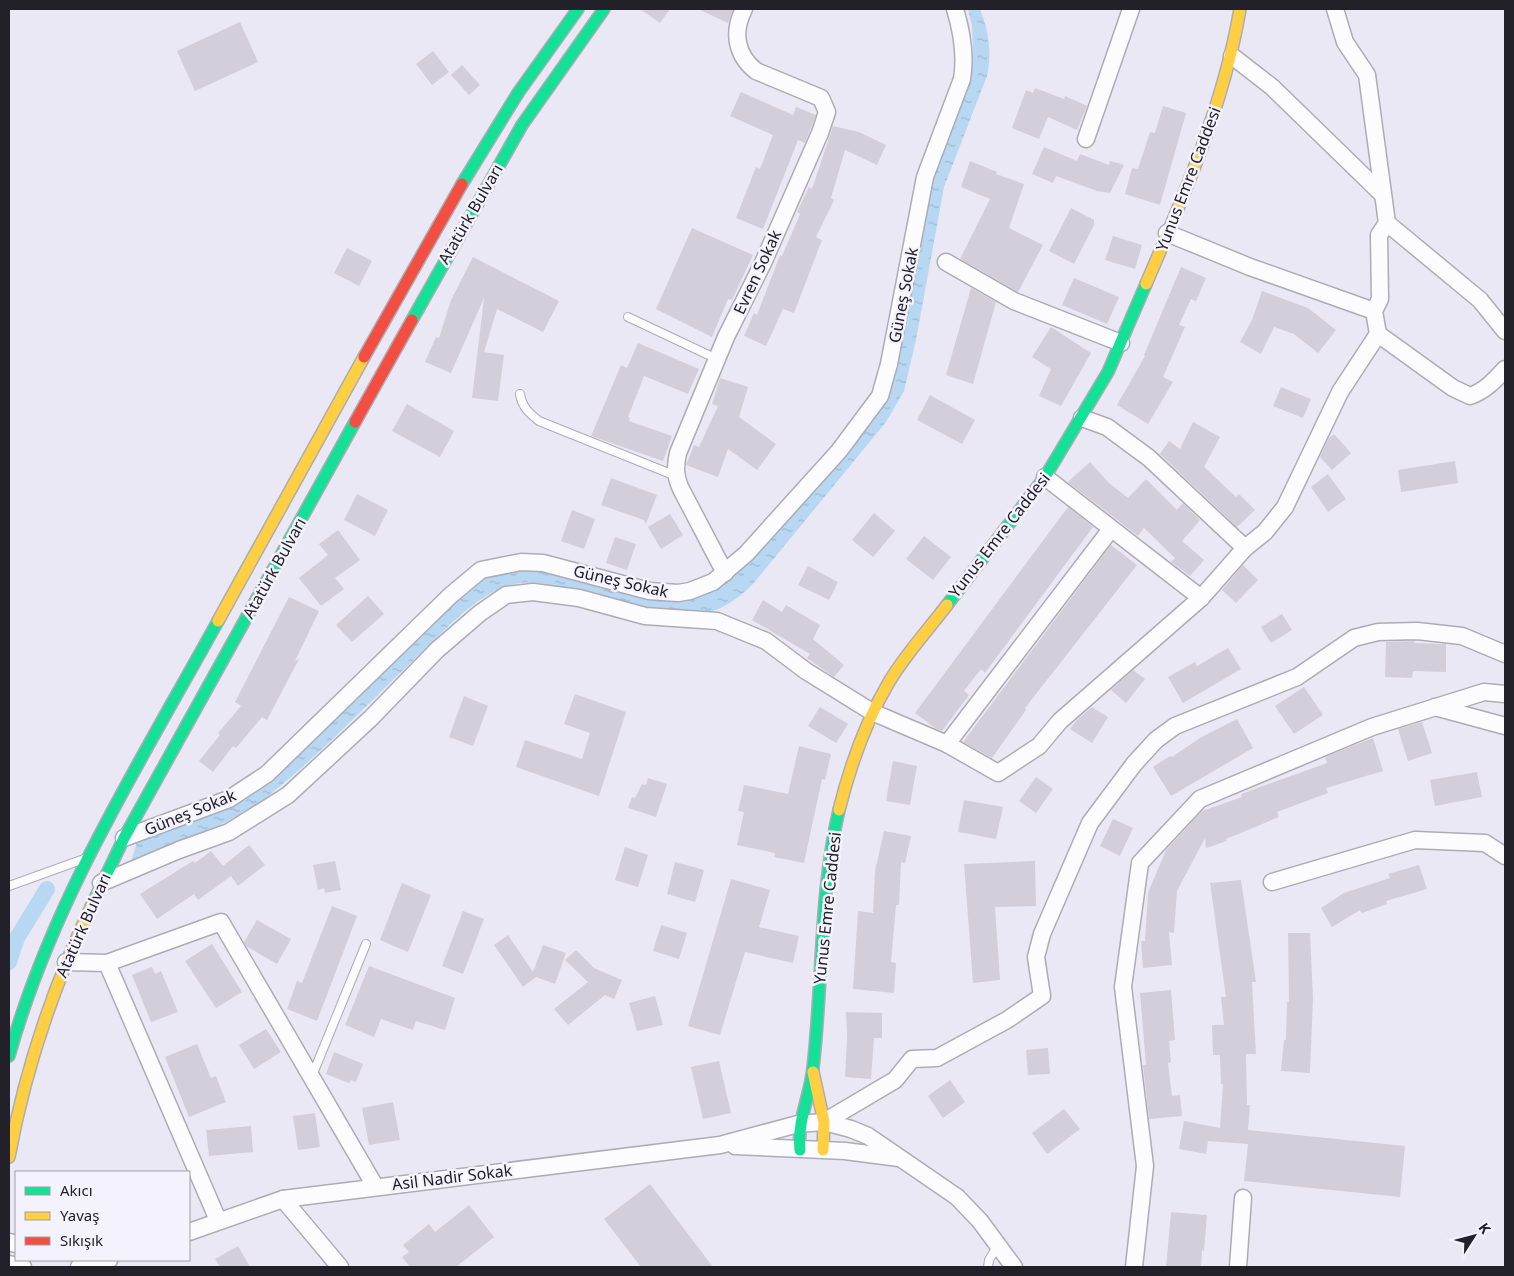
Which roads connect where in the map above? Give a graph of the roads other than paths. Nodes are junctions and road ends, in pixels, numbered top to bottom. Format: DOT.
graph roads {
  1 [pos="578,9"];
  2 [pos="604,9"];
  3 [pos="744,9"];
  4 [pos="955,9"];
  5 [pos="1131,9"];
  6 [pos="1240,9"];
  7 [pos="1335,9"];
  8 [pos="1232,56"];
  9 [pos="1086,139"];
  10 [pos="1382,194"];
  11 [pos="1387,223"];
  12 [pos="1167,233"];
  13 [pos="946,262"];
  14 [pos="1374,311"];
  15 [pos="628,317"];
  16 [pos="1505,331"];
  17 [pos="1378,334"];
  18 [pos="1121,343"];
  19 [pos="717,359"];
  20 [pos="1505,369"];
  21 [pos="520,394"];
  22 [pos="1082,418"];
  23 [pos="676,476"];
  24 [pos="1045,477"];
  25 [pos="1111,529"];
  26 [pos="1245,548"];
  27 [pos="725,573"];
  28 [pos="1202,598"];
  29 [pos="1505,654"];
  30 [pos="1505,694"];
  31 [pos="1435,707"];
  32 [pos="872,712"];
  33 [pos="1505,726"];
  34 [pos="947,744"];
  35 [pos="124,838"];
  36 [pos="1505,856"];
  37 [pos="89,858"];
  38 [pos="1272,882"];
  39 [pos="102,883"];
  40 [pos="9,886"];
  41 [pos="366,944"];
  42 [pos="66,962"];
  43 [pos="107,963"];
  44 [pos="9,1056"];
  45 [pos="813,1071"];
  46 [pos="312,1078"];
  47 [pos="824,1122"];
  48 [pos="798,1124"];
  49 [pos="720,1145"];
  50 [pos="800,1150"];
  51 [pos="823,1150"];
  52 [pos="9,1157"];
  53 [pos="904,1159"];
  54 [pos="375,1186"];
  55 [pos="1243,1198"];
  56 [pos="282,1199"];
  57 [pos="218,1220"];
  58 [pos="190,1232"];
  59 [pos="998,1245"];
  60 [pos="84,1261"];
  61 [pos="9,1264"];
  62 [pos="100,1264"];
  63 [pos="23,1267"];
  64 [pos="79,1267"];
  65 [pos="340,1267"];
  66 [pos="988,1267"];
  67 [pos="1014,1267"];
  68 [pos="1134,1267"];
  69 [pos="1238,1267"];
  1 -- 37 [label="main road, Atatürk Bulvarı"];
  2 -- 35 [label="main road, Atatürk Bulvarı"];
  3 -- 19 [label="street, Evren Sokak"];
  4 -- 27 [label="street, Güneş Sokak"];
  5 -- 9 [label="street"];
  6 -- 8 [label="main road, Yunus Emre Caddesi"];
  7 -- 10 [label="street"];
  8 -- 10 [label="street"];
  8 -- 12 [label="main road, Yunus Emre Caddesi"];
  10 -- 11 [label="street"];
  11 -- 14 [label="street"];
  11 -- 16 [label="street"];
  12 -- 14 [label="street"];
  12 -- 18 [label="main road, Yunus Emre Caddesi"];
  13 -- 18 [label="street"];
  14 -- 17 [label="street"];
  15 -- 19 [label="lane"];
  17 -- 20 [label="street"];
  17 -- 26 [label="street"];
  18 -- 22 [label="main road, Yunus Emre Caddesi"];
  19 -- 23 [label="street, Evren Sokak"];
  21 -- 23 [label="lane"];
  22 -- 24 [label="main road, Yunus Emre Caddesi"];
  22 -- 26 [label="street"];
  23 -- 27 [label="street"];
  24 -- 25 [label="street"];
  24 -- 32 [label="main road, Yunus Emre Caddesi"];
  25 -- 28 [label="street"];
  25 -- 34 [label="street"];
  26 -- 28 [label="street"];
  27 -- 35 [label="street, Güneş Sokak"];
  28 -- 34 [label="street"];
  29 -- 47 [label="street"];
  30 -- 31 [label="street"];
  31 -- 33 [label="street"];
  31 -- 68 [label="street"];
  32 -- 34 [label="street"];
  32 -- 39 [label="street"];
  32 -- 45 [label="main road, Yunus Emre Caddesi"];
  35 -- 39 [label="main road, Atatürk Bulvarı"];
  36 -- 38 [label="street"];
  37 -- 40 [label="lane"];
  37 -- 44 [label="main road, Atatürk Bulvarı"];
  39 -- 42 [label="main road, Atatürk Bulvarı"];
  41 -- 46 [label="lane"];
  42 -- 43 [label="street"];
  42 -- 52 [label="main road, Atatürk Bulvarı"];
  43 -- 46 [label="street"];
  43 -- 57 [label="street"];
  45 -- 47 [label="main road, Yunus Emre Caddesi"];
  45 -- 48 [label="main road, Yunus Emre Caddesi"];
  46 -- 54 [label="street"];
  47 -- 48 [label="street, Asil Nadir Sokak"];
  47 -- 51 [label="main road, Yunus Emre Caddesi"];
  47 -- 53 [label="street, Asil Nadir Sokak"];
  48 -- 49 [label="street, Asil Nadir Sokak"];
  48 -- 50 [label="main road, Yunus Emre Caddesi"];
  49 -- 50 [label="street, Asil Nadir Sokak"];
  49 -- 54 [label="street, Asil Nadir Sokak"];
  50 -- 51 [label="street, Asil Nadir Sokak"];
  51 -- 53 [label="street, Asil Nadir Sokak"];
  53 -- 59 [label="street, Asil Nadir Sokak"];
  54 -- 56 [label="street, Asil Nadir Sokak"];
  55 -- 69 [label="street"];
  56 -- 57 [label="street, Asil Nadir Sokak"];
  56 -- 65 [label="street"];
  57 -- 58 [label="street, Asil Nadir Sokak"];
  59 -- 66 [label="lane"];
  59 -- 67 [label="street, Asil Nadir Sokak"];
  60 -- 62 [label="street"];
  61 -- 63 [label="street"];
  62 -- 64 [label="street"];
}
